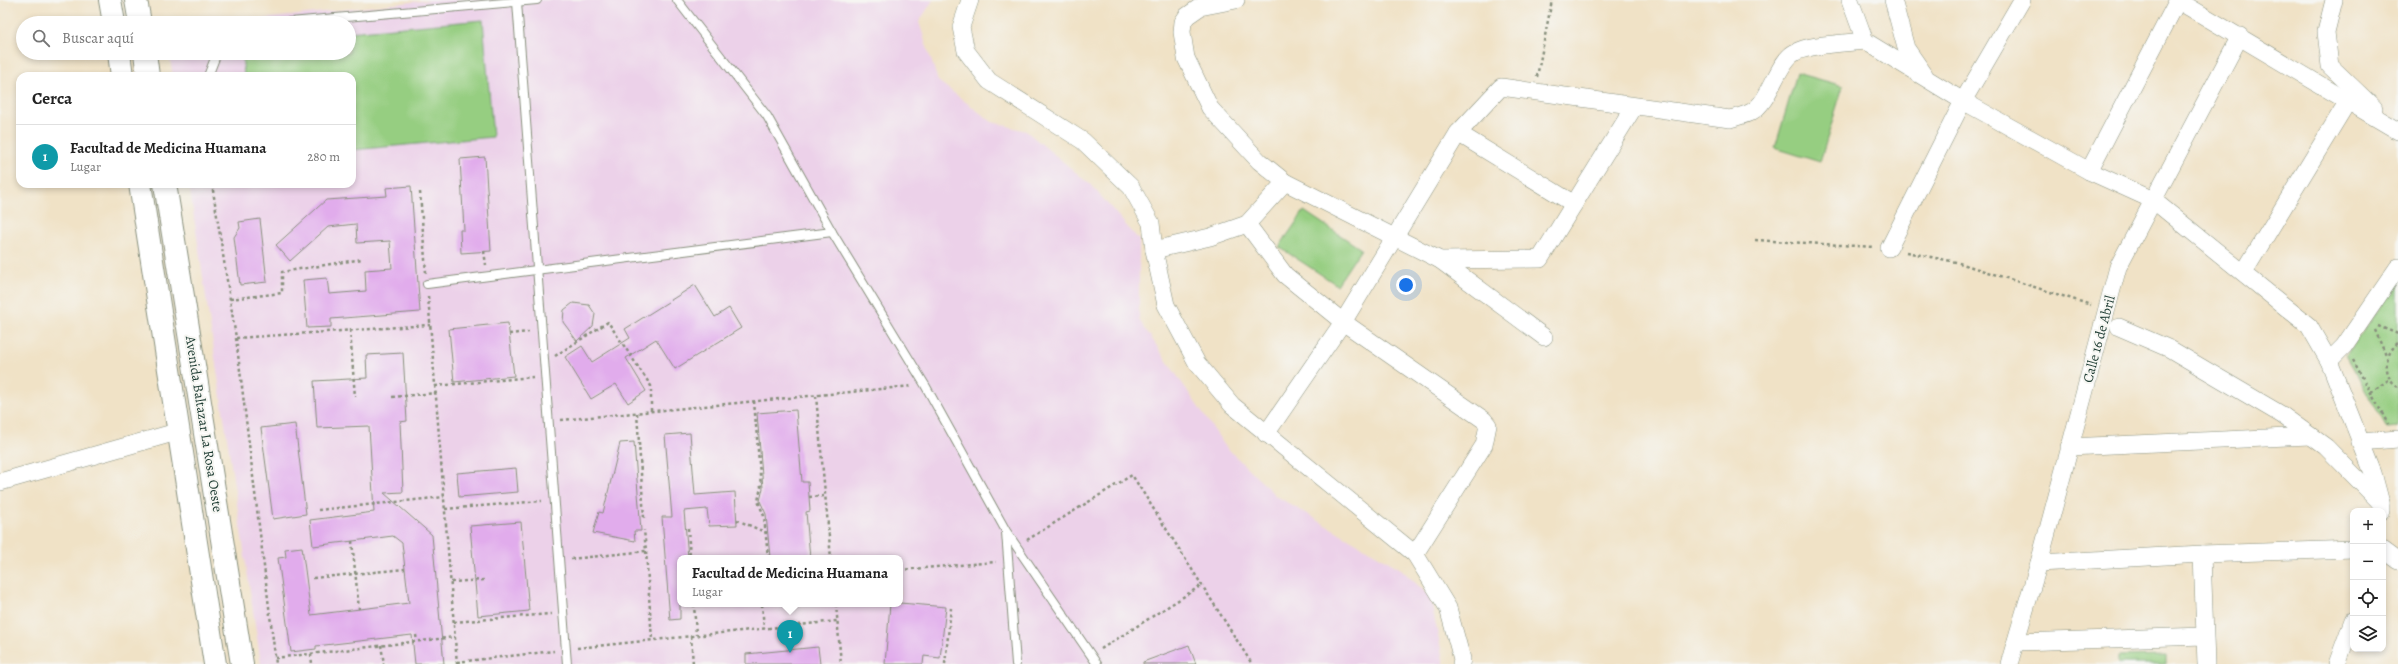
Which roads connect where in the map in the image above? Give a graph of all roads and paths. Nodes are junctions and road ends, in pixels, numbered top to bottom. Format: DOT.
graph roads {
  1 [pos="110,0"];
  2 [pos="136,0"];
  3 [pos="537,0"];
  4 [pos="677,0"];
  5 [pos="970,0"];
  6 [pos="1236,0"];
  7 [pos="1552,0"];
  8 [pos="1850,0"];
  9 [pos="1893,0"];
  10 [pos="2022,0"];
  11 [pos="2178,0"];
  12 [pos="2334,0"];
  13 [pos="517,2"];
  14 [pos="113,16"];
  15 [pos="139,16"];
  16 [pos="356,16"];
  17 [pos="2240,36"];
  18 [pos="1865,42"];
  19 [pos="120,60"];
  20 [pos="146,60"];
  21 [pos="214,60"];
  22 [pos="121,72"];
  23 [pos="147,72"];
  24 [pos="209,72"];
  25 [pos="1928,79"];
  26 [pos="1534,91"];
  27 [pos="1963,101"];
  28 [pos="2348,101"];
  29 [pos="1634,107"];
  30 [pos="2395,128"];
  31 [pos="1458,133"];
  32 [pos="2089,171"];
  33 [pos="1285,182"];
  34 [pos="141,188"];
  35 [pos="166,188"];
  36 [pos="213,188"];
  37 [pos="420,192"];
  38 [pos="2153,200"];
  39 [pos="1574,204"];
  40 [pos="1247,224"];
  41 [pos="832,232"];
  42 [pos="1394,238"];
  43 [pos="1755,240"];
  44 [pos="1889,248"];
  45 [pos="1154,250"];
  46 [pos="362,259"];
  47 [pos="1440,260"];
  48 [pos="2398,267"];
  49 [pos="537,270"];
  50 [pos="2244,272"];
  51 [pos="427,284"];
  52 [pos="230,299"];
  53 [pos="2107,310"];
  54 [pos="1343,322"];
  55 [pos="2373,324"];
  56 [pos="430,325"];
  57 [pos="2119,327"];
  58 [pos="350,330"];
  59 [pos="542,331"];
  60 [pos="2369,331"];
  61 [pos="509,334"];
  62 [pos="2398,334"];
  63 [pos="1544,337"];
  64 [pos="236,338"];
  65 [pos="2398,343"];
  66 [pos="2351,357"];
  67 [pos="2387,359"];
  68 [pos="2329,361"];
  69 [pos="544,363"];
  70 [pos="545,376"];
  71 [pos="2390,379"];
  72 [pos="925,385"];
  73 [pos="435,386"];
  74 [pos="2398,387"];
  75 [pos="2371,392"];
  76 [pos="436,393"];
  77 [pos="816,396"];
  78 [pos="355,397"];
  79 [pos="392,397"];
  80 [pos="754,402"];
  81 [pos="651,411"];
  82 [pos="637,413"];
  83 [pos="549,421"];
  84 [pos="2388,424"];
  85 [pos="180,431"];
  86 [pos="1266,434"];
  87 [pos="2310,436"];
  88 [pos="2398,439"];
  89 [pos="2360,442"];
  90 [pos="2069,446"];
  91 [pos="0,482"];
  92 [pos="825,496"];
  93 [pos="444,497"];
  94 [pos="809,497"];
  95 [pos="555,500"];
  96 [pos="2381,507"];
  97 [pos="445,509"];
  98 [pos="318,510"];
  99 [pos="644,518"];
  100 [pos="737,520"];
  101 [pos="688,528"];
  102 [pos="644,530"];
  103 [pos="1006,531"];
  104 [pos="766,532"];
  105 [pos="352,541"];
  106 [pos="1016,547"];
  107 [pos="2350,549"];
  108 [pos="2386,549"];
  109 [pos="2398,549"];
  110 [pos="646,551"];
  111 [pos="2386,551"];
  112 [pos="1416,554"];
  113 [pos="2202,554"];
  114 [pos="690,555"];
  115 [pos="768,555"];
  116 [pos="831,555"];
  117 [pos="559,560"];
  118 [pos="1008,561"];
  119 [pos="2398,561"];
  120 [pos="2039,563"];
  121 [pos="405,569"];
  122 [pos="903,570"];
  123 [pos="355,574"];
  124 [pos="313,578"];
  125 [pos="484,580"];
  126 [pos="451,582"];
  127 [pos="1202,585"];
  128 [pos="694,607"];
  129 [pos="762,607"];
  130 [pos="836,607"];
  131 [pos="951,608"];
  132 [pos="359,609"];
  133 [pos="563,613"];
  134 [pos="837,621"];
  135 [pos="454,622"];
  136 [pos="2350,628"];
  137 [pos="764,629"];
  138 [pos="416,635"];
  139 [pos="696,635"];
  140 [pos="691,636"];
  141 [pos="2204,636"];
  142 [pos="455,637"];
  143 [pos="652,640"];
  144 [pos="417,641"];
  145 [pos="2016,642"];
  146 [pos="381,645"];
  147 [pos="566,649"];
  148 [pos="311,654"];
  149 [pos="1090,656"];
  150 [pos="275,658"];
  151 [pos="1462,661"];
  152 [pos="457,663"];
  153 [pos="215,664"];
  154 [pos="242,664"];
  155 [pos="276,664"];
  156 [pos="312,664"];
  157 [pos="384,664"];
  158 [pos="567,664"];
  159 [pos="693,664"];
  160 [pos="842,664"];
  161 [pos="945,664"];
  162 [pos="1016,664"];
  163 [pos="1097,664"];
  164 [pos="1252,664"];
  165 [pos="2009,664"];
  166 [pos="2206,664"];
  167 [pos="2337,664"];
  1 -- 14 [label="street"];
  2 -- 15 [label="street"];
  3 -- 13 [label="lane"];
  4 -- 41 [label="lane"];
  5 -- 45 [label="street"];
  6 -- 33 [label="street"];
  7 -- 26 [label="path"];
  8 -- 18 [label="street"];
  9 -- 25 [label="street"];
  10 -- 27 [label="street"];
  11 -- 17 [label="street"];
  11 -- 32 [label="street"];
  12 -- 30 [label="street"];
  13 -- 16 [label="lane"];
  13 -- 49 [label="lane"];
  17 -- 28 [label="street"];
  17 -- 38 [label="street, Calle 16 de Abril"];
  18 -- 25 [label="street"];
  18 -- 29 [label="street"];
  19 -- 22 [label="street"];
  20 -- 23 [label="street"];
  21 -- 24 [label="lane"];
  25 -- 27 [label="street"];
  26 -- 29 [label="street"];
  26 -- 31 [label="street"];
  27 -- 32 [label="street"];
  27 -- 44 [label="street"];
  28 -- 30 [label="street"];
  28 -- 50 [label="street"];
  29 -- 39 [label="street"];
  31 -- 39 [label="street"];
  31 -- 42 [label="street"];
  32 -- 38 [label="street"];
  33 -- 40 [label="street"];
  33 -- 42 [label="street"];
  34 -- 85 [label="street, Avenida Baltazar La Rosa Oeste"];
  35 -- 154 [label="street, Avenida Baltazar La Rosa Oeste"];
  36 -- 52 [label="path"];
  37 -- 51 [label="path"];
  38 -- 50 [label="street"];
  38 -- 53 [label="street, Calle 16 de Abril"];
  39 -- 47 [label="street"];
  40 -- 45 [label="street"];
  40 -- 54 [label="street"];
  41 -- 49 [label="lane"];
  41 -- 72 [label="lane"];
  42 -- 47 [label="street"];
  42 -- 54 [label="street"];
  43 -- 44 [label="path"];
  44 -- 53 [label="path"];
  45 -- 86 [label="street"];
  46 -- 52 [label="path"];
  47 -- 63 [label="street"];
  48 -- 68 [label="street"];
  49 -- 51 [label="lane"];
  49 -- 59 [label="lane"];
  50 -- 68 [label="street"];
  51 -- 56 [label="path"];
  52 -- 64 [label="path"];
  53 -- 90 [label="street, Calle 16 de Abril"];
  54 -- 86 [label="street"];
  54 -- 112 [label="street"];
  55 -- 60 [label="path"];
  55 -- 62 [label="path"];
  55 -- 67 [label="path"];
  56 -- 58 [label="path"];
  56 -- 73 [label="path"];
  57 -- 87 [label="street"];
  58 -- 64 [label="path"];
  58 -- 78 [label="path"];
  59 -- 61 [label="path"];
  59 -- 69 [label="lane"];
  64 -- 150 [label="path"];
  65 -- 67 [label="path"];
  66 -- 75 [label="path"];
  67 -- 71 [label="path"];
  68 -- 89 [label="street"];
  69 -- 70 [label="lane"];
  69 -- 81 [label="path"];
  70 -- 73 [label="path"];
  70 -- 83 [label="lane"];
  71 -- 74 [label="path"];
  71 -- 75 [label="path"];
  72 -- 77 [label="path"];
  72 -- 103 [label="lane"];
  73 -- 76 [label="path"];
  75 -- 84 [label="path"];
  76 -- 79 [label="path"];
  76 -- 93 [label="path"];
  77 -- 80 [label="path"];
  77 -- 92 [label="path"];
  80 -- 81 [label="path"];
  80 -- 104 [label="path"];
  81 -- 82 [label="path"];
  82 -- 83 [label="path"];
  82 -- 99 [label="path"];
  83 -- 95 [label="lane"];
  85 -- 91 [label="street"];
  85 -- 153 [label="street, Avenida Baltazar La Rosa Oeste"];
  86 -- 112 [label="street"];
  87 -- 90 [label="street"];
  87 -- 96 [label="street"];
  88 -- 89 [label="street"];
  89 -- 96 [label="street"];
  90 -- 120 [label="street, Calle 16 de Abril"];
  92 -- 94 [label="path"];
  92 -- 116 [label="path"];
  93 -- 97 [label="path"];
  93 -- 98 [label="path"];
  95 -- 97 [label="path"];
  95 -- 117 [label="lane"];
  97 -- 126 [label="path"];
  100 -- 104 [label="path"];
  101 -- 114 [label="path"];
  102 -- 110 [label="path"];
  103 -- 106 [label="lane"];
  103 -- 118 [label="lane"];
  104 -- 115 [label="path"];
  105 -- 123 [label="path"];
  106 -- 127 [label="path"];
  106 -- 149 [label="lane"];
  107 -- 113 [label="street"];
  108 -- 109 [label="street"];
  110 -- 117 [label="path"];
  110 -- 143 [label="path"];
  111 -- 119 [label="street"];
  112 -- 151 [label="street"];
  113 -- 120 [label="street"];
  113 -- 141 [label="street"];
  117 -- 133 [label="lane"];
  118 -- 122 [label="path"];
  118 -- 162 [label="lane"];
  120 -- 145 [label="street, Calle 16 de Abril"];
  121 -- 123 [label="path"];
  123 -- 124 [label="path"];
  123 -- 132 [label="path"];
  125 -- 126 [label="path"];
  126 -- 135 [label="path"];
  127 -- 149 [label="path"];
  127 -- 164 [label="path"];
  128 -- 139 [label="path"];
  129 -- 137 [label="path"];
  130 -- 134 [label="path"];
  131 -- 161 [label="path"];
  133 -- 135 [label="path"];
  133 -- 147 [label="lane"];
  134 -- 137 [label="path"];
  134 -- 160 [label="path"];
  135 -- 142 [label="path"];
  136 -- 167 [label="street"];
  137 -- 139 [label="path"];
  138 -- 144 [label="path"];
  139 -- 140 [label="path"];
  140 -- 143 [label="path"];
  140 -- 159 [label="path"];
  141 -- 145 [label="street"];
  141 -- 166 [label="street"];
  142 -- 144 [label="path"];
  142 -- 152 [label="path"];
  143 -- 147 [label="path"];
  144 -- 146 [label="path"];
  145 -- 165 [label="street, Calle 16 de Abril"];
  146 -- 148 [label="path"];
  146 -- 157 [label="path"];
  147 -- 152 [label="path"];
  147 -- 158 [label="lane"];
  148 -- 150 [label="path"];
  148 -- 156 [label="path"];
  149 -- 163 [label="lane"];
  150 -- 155 [label="path"];
}
